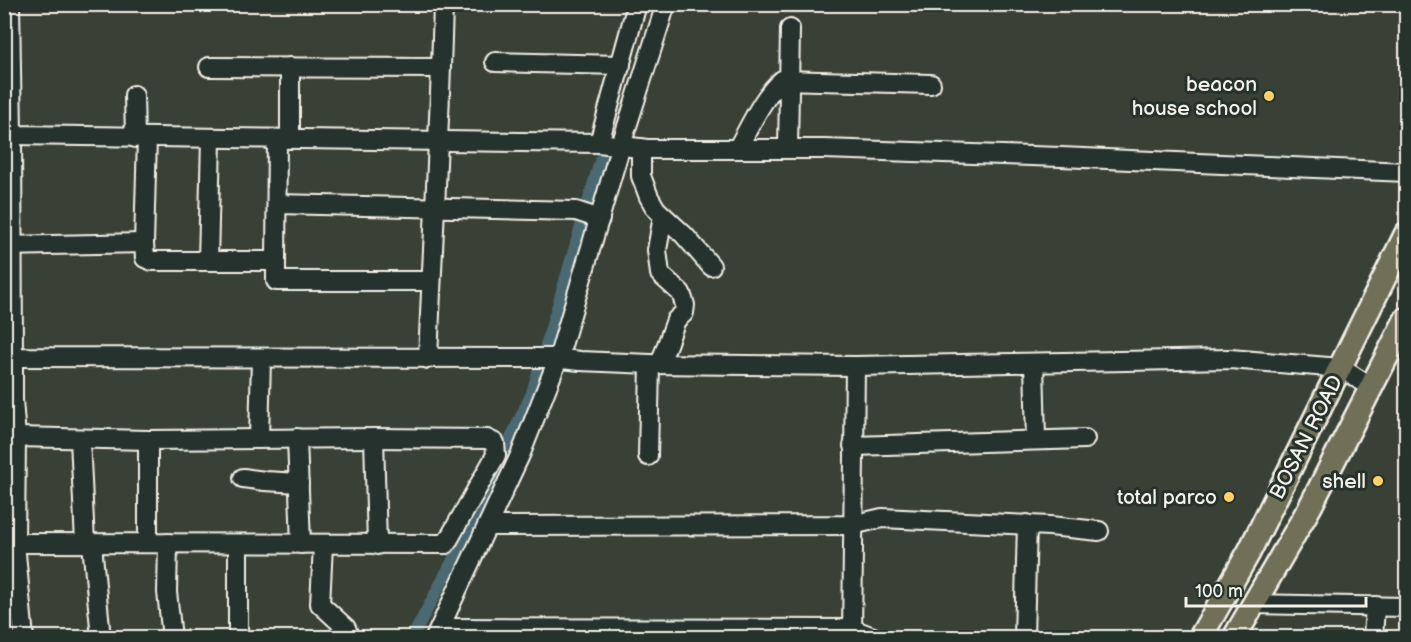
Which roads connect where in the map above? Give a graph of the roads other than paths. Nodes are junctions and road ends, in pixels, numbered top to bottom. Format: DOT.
graph roads {
  1 [pos="10,4"];
  2 [pos="442,4"];
  3 [pos="636,4"];
  4 [pos="666,4"];
  5 [pos="790,28"];
  6 [pos="495,62"];
  7 [pos="621,65"];
  8 [pos="209,67"];
  9 [pos="290,67"];
  10 [pos="441,68"];
  11 [pos="789,80"];
  12 [pos="932,84"];
  13 [pos="134,95"];
  14 [pos="8,135"];
  15 [pos="141,138"];
  16 [pos="211,139"];
  17 [pos="284,139"];
  18 [pos="439,140"];
  19 [pos="611,144"];
  20 [pos="641,148"];
  21 [pos="737,149"];
  22 [pos="788,149"];
  23 [pos="1407,172"];
  24 [pos="277,204"];
  25 [pos="434,207"];
  26 [pos="588,215"];
  27 [pos="663,216"];
  28 [pos="1407,234"];
  29 [pos="144,243"];
  30 [pos="9,246"];
  31 [pos="208,261"];
  32 [pos="276,261"];
  33 [pos="711,266"];
  34 [pos="431,281"];
  35 [pos="1407,320"];
  36 [pos="13,357"];
  37 [pos="261,358"];
  38 [pos="428,359"];
  39 [pos="555,359"];
  40 [pos="1034,363"];
  41 [pos="655,364"];
  42 [pos="855,366"];
  43 [pos="1341,368"];
  44 [pos="1372,388"];
  45 [pos="9,395"];
  46 [pos="16,437"];
  47 [pos="80,438"];
  48 [pos="297,438"];
  49 [pos="374,438"];
  50 [pos="259,439"];
  51 [pos="1036,440"];
  52 [pos="1085,440"];
  53 [pos="148,441"];
  54 [pos="853,446"];
  55 [pos="507,448"];
  56 [pos="648,456"];
  57 [pos="243,478"];
  58 [pos="299,483"];
  59 [pos="10,507"];
  60 [pos="1027,524"];
  61 [pos="852,525"];
  62 [pos="489,526"];
  63 [pos="1099,531"];
  64 [pos="15,543"];
  65 [pos="148,543"];
  66 [pos="168,543"];
  67 [pos="89,544"];
  68 [pos="238,544"];
  69 [pos="301,544"];
  70 [pos="323,545"];
  71 [pos="377,545"];
  72 [pos="11,578"];
  73 [pos="1254,604"];
  74 [pos="1375,606"];
  75 [pos="1407,607"];
  76 [pos="437,633"];
  77 [pos="852,633"];
  78 [pos="24,638"];
  79 [pos="101,638"];
  80 [pos="172,638"];
  81 [pos="238,638"];
  82 [pos="350,638"];
  83 [pos="876,638"];
  84 [pos="1024,638"];
  85 [pos="1200,638"];
  86 [pos="1234,638"];
  87 [pos="1373,638"];
  1 -- 14 [label="street"];
  2 -- 10 [label="street"];
  3 -- 7 [label="street"];
  4 -- 19 [label="street"];
  5 -- 11 [label="street"];
  6 -- 7 [label="street"];
  7 -- 19 [label="street"];
  8 -- 9 [label="street"];
  9 -- 10 [label="street"];
  9 -- 17 [label="street"];
  10 -- 18 [label="street"];
  11 -- 12 [label="street"];
  11 -- 21 [label="street"];
  11 -- 22 [label="street"];
  13 -- 15 [label="street"];
  14 -- 15 [label="street"];
  14 -- 30 [label="street"];
  15 -- 16 [label="street"];
  15 -- 29 [label="street"];
  16 -- 17 [label="street"];
  16 -- 31 [label="street"];
  17 -- 18 [label="street"];
  17 -- 24 [label="street"];
  18 -- 19 [label="street"];
  18 -- 25 [label="street"];
  19 -- 20 [label="street"];
  19 -- 26 [label="street"];
  20 -- 21 [label="street"];
  20 -- 27 [label="street"];
  21 -- 22 [label="street"];
  22 -- 23 [label="street"];
  24 -- 25 [label="street"];
  24 -- 32 [label="street"];
  25 -- 26 [label="street"];
  25 -- 34 [label="street"];
  26 -- 39 [label="street"];
  27 -- 33 [label="street"];
  27 -- 41 [label="street"];
  28 -- 43 [label="main road, BOSAN ROAD"];
  29 -- 30 [label="street"];
  29 -- 31 [label="street"];
  30 -- 36 [label="street"];
  31 -- 32 [label="street"];
  32 -- 34 [label="street"];
  34 -- 38 [label="street"];
  35 -- 44 [label="main road, BOSAN ROAD"];
  36 -- 37 [label="street"];
  36 -- 45 [label="street"];
  37 -- 38 [label="street"];
  37 -- 50 [label="street"];
  38 -- 39 [label="street"];
  39 -- 41 [label="street"];
  39 -- 55 [label="street"];
  40 -- 42 [label="street"];
  40 -- 43 [label="street"];
  40 -- 51 [label="street"];
  41 -- 42 [label="street"];
  41 -- 56 [label="street"];
  42 -- 54 [label="street"];
  43 -- 44 [label="street"];
  43 -- 85 [label="main road, BOSAN ROAD"];
  44 -- 73 [label="main road, BOSAN ROAD"];
  45 -- 46 [label="street"];
  46 -- 47 [label="street"];
  46 -- 59 [label="street"];
  47 -- 53 [label="street"];
  47 -- 67 [label="street"];
  48 -- 49 [label="street"];
  48 -- 50 [label="street"];
  48 -- 58 [label="street"];
  49 -- 55 [label="street"];
  49 -- 71 [label="street"];
  50 -- 53 [label="street"];
  51 -- 52 [label="street"];
  51 -- 54 [label="street"];
  53 -- 65 [label="street"];
  54 -- 61 [label="street"];
  55 -- 62 [label="street"];
  55 -- 71 [label="street"];
  57 -- 58 [label="street"];
  58 -- 69 [label="street"];
  59 -- 64 [label="street"];
  60 -- 61 [label="street"];
  60 -- 63 [label="street"];
  60 -- 84 [label="street"];
  61 -- 62 [label="street"];
  61 -- 77 [label="street"];
  62 -- 76 [label="street"];
  64 -- 67 [label="street"];
  64 -- 72 [label="street"];
  65 -- 66 [label="street"];
  65 -- 67 [label="street"];
  66 -- 68 [label="street"];
  66 -- 80 [label="street"];
  67 -- 79 [label="street"];
  68 -- 69 [label="street"];
  68 -- 81 [label="street"];
  69 -- 70 [label="street"];
  70 -- 71 [label="street"];
  70 -- 82 [label="street"];
  72 -- 78 [label="street"];
  73 -- 74 [label="street"];
  73 -- 86 [label="main road, BOSAN ROAD"];
  74 -- 75 [label="street"];
  74 -- 87 [label="street"];
  76 -- 77 [label="street"];
  77 -- 83 [label="street"];
}
